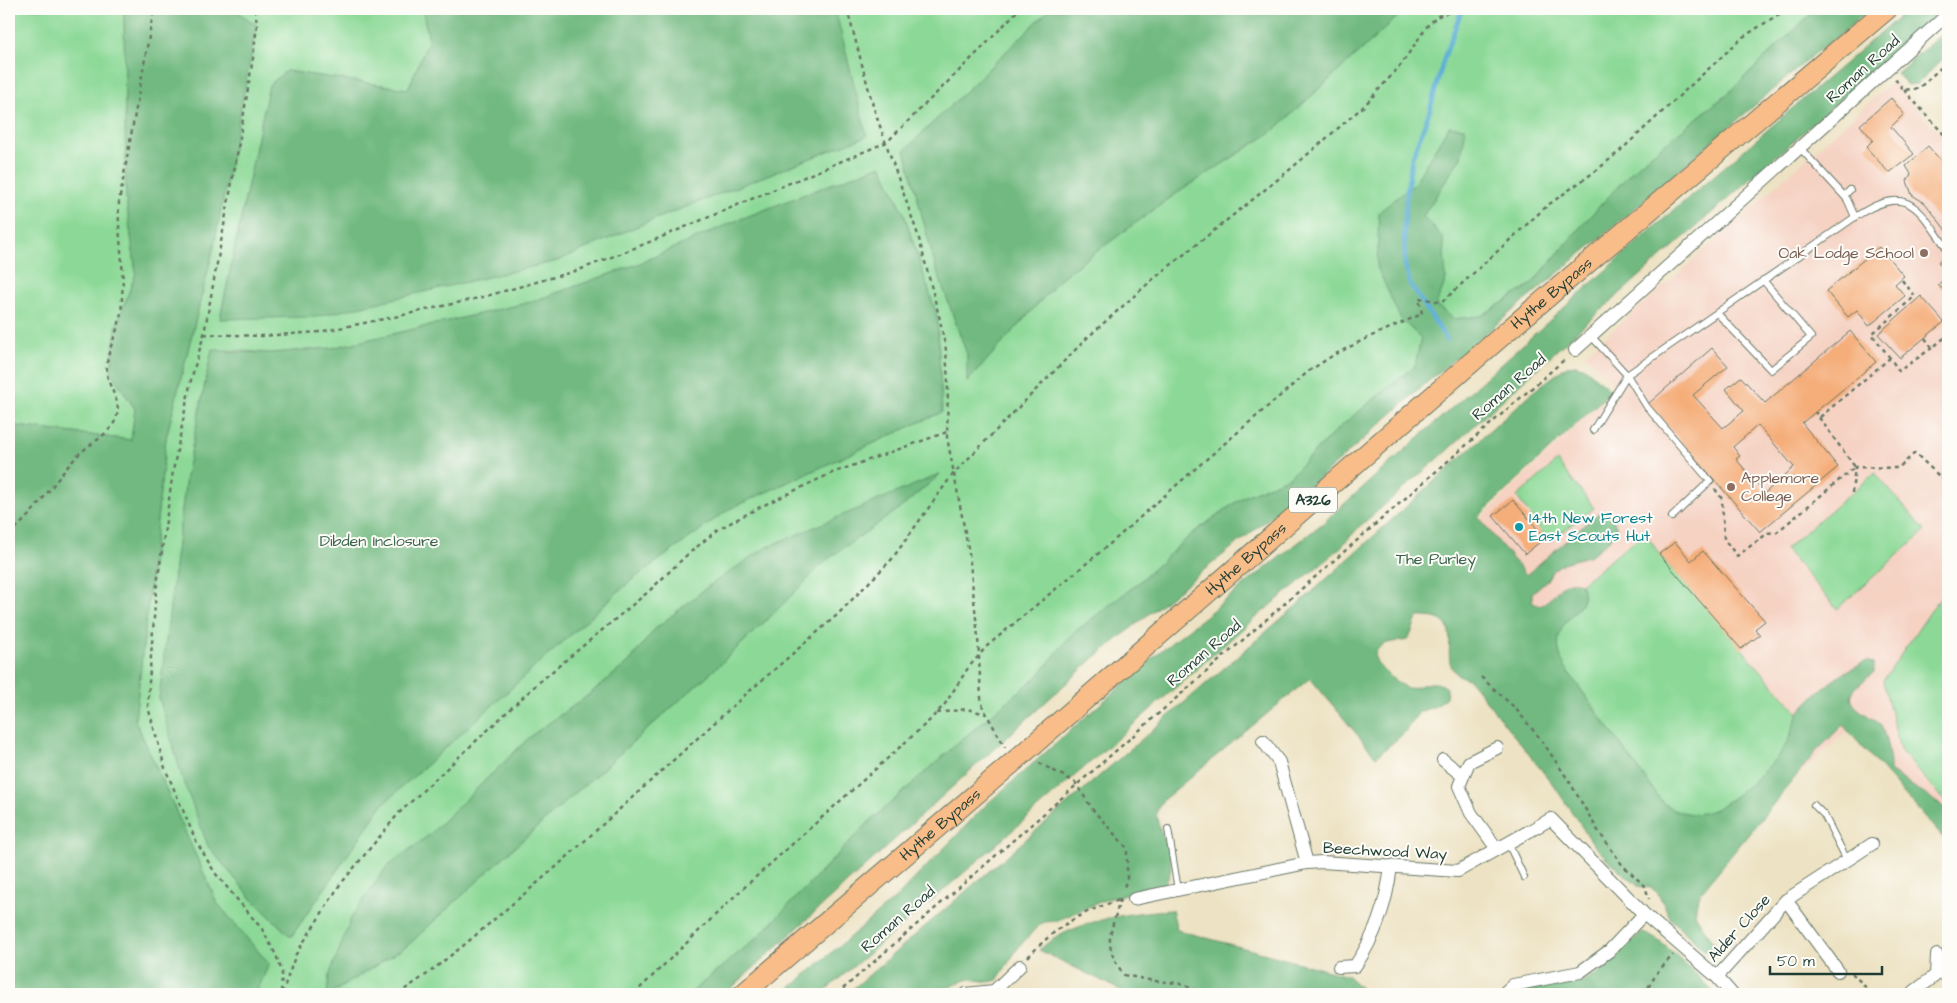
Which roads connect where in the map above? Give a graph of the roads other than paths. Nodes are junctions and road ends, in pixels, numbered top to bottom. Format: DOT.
graph roads {
  1 [pos="1886,9"];
  2 [pos="1948,14"];
  3 [pos="1800,148"];
  4 [pos="1850,190"];
  5 [pos="1844,196"];
  6 [pos="1855,217"];
  7 [pos="1948,250"];
  8 [pos="1763,280"];
  9 [pos="1717,313"];
  10 [pos="1591,336"];
  11 [pos="1576,350"];
  12 [pos="1627,375"];
  13 [pos="1593,430"];
  14 [pos="1672,517"];
  15 [pos="1263,741"];
  16 [pos="1497,748"];
  17 [pos="1443,760"];
  18 [pos="1463,776"];
  19 [pos="1814,805"];
  20 [pos="1168,829"];
  21 [pos="1872,844"];
  22 [pos="1503,846"];
  23 [pos="1847,860"];
  24 [pos="1306,863"];
  25 [pos="1391,866"];
  26 [pos="1524,877"];
  27 [pos="1178,890"];
  28 [pos="1134,899"];
  29 [pos="1786,900"];
  30 [pos="1644,914"];
  31 [pos="1936,955"];
  32 [pos="1020,966"];
  33 [pos="1339,967"];
  34 [pos="1838,971"];
  35 [pos="1942,976"];
  36 [pos="1717,977"];
  37 [pos="998,993"];
  38 [pos="743,994"];
  39 [pos="966,994"];
  40 [pos="1503,994"];
  41 [pos="1732,994"];
  42 [pos="1911,994"];
  1 -- 38 [label="main road, Hythe Bypass / A326"];
  2 -- 3 [label="street, Roman Road"];
  3 -- 5 [label="lane"];
  3 -- 10 [label="street, Roman Road"];
  4 -- 5 [label="lane"];
  5 -- 6 [label="lane"];
  6 -- 7 [label="lane"];
  6 -- 8 [label="lane"];
  8 -- 9 [label="lane"];
  8 -- 9 [label="lane"];
  9 -- 12 [label="lane"];
  10 -- 11 [label="street, Roman Road"];
  10 -- 12 [label="lane"];
  12 -- 13 [label="lane"];
  12 -- 14 [label="lane"];
  15 -- 24 [label="street"];
  16 -- 18 [label="street"];
  17 -- 18 [label="street"];
  18 -- 22 [label="street"];
  19 -- 23 [label="lane"];
  20 -- 27 [label="lane"];
  21 -- 23 [label="street, Alder Close"];
  22 -- 25 [label="street, Beechwood Way"];
  22 -- 26 [label="lane"];
  22 -- 30 [label="street, Beechwood Way"];
  23 -- 29 [label="street, Alder Close"];
  24 -- 25 [label="street, Beechwood Way"];
  24 -- 27 [label="street, Beechwood Way"];
  25 -- 33 [label="street"];
  27 -- 28 [label="street, Beechwood Way"];
  29 -- 34 [label="street, Alder Close"];
  29 -- 36 [label="street, Alder Close"];
  30 -- 36 [label="street, Beechwood Way"];
  30 -- 40 [label="street"];
  31 -- 35 [label="street"];
  32 -- 37 [label="street"];
  35 -- 42 [label="street"];
  36 -- 41 [label="street, Beechwood Way"];
  37 -- 39 [label="street"];
}
